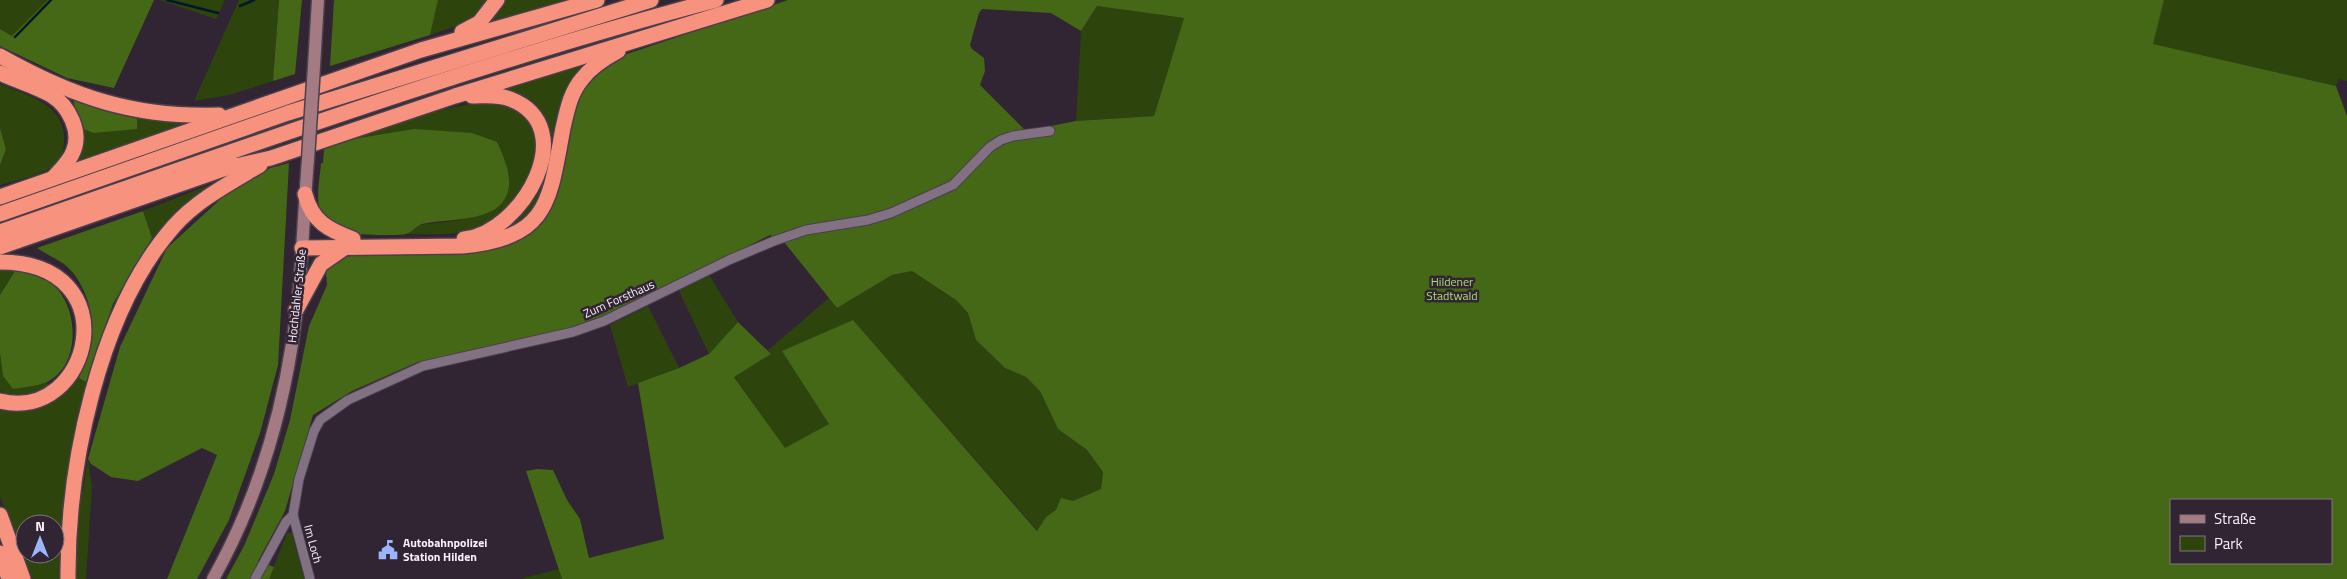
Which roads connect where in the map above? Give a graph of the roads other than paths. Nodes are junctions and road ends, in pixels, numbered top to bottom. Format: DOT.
graph roads {
  1 [pos="318,0"];
  2 [pos="497,0"];
  3 [pos="597,0"];
  4 [pos="651,0"];
  5 [pos="716,0"];
  6 [pos="766,0"];
  7 [pos="638,39"];
  8 [pos="442,44"];
  9 [pos="0,56"];
  10 [pos="0,74"];
  11 [pos="412,90"];
  12 [pos="455,96"];
  13 [pos="235,114"];
  14 [pos="1050,131"];
  15 [pos="271,158"];
  16 [pos="227,168"];
  17 [pos="52,178"];
  18 [pos="305,194"];
  19 [pos="0,197"];
  20 [pos="0,214"];
  21 [pos="0,232"];
  22 [pos="302,243"];
  23 [pos="349,244"];
  24 [pos="0,247"];
  25 [pos="0,262"];
  26 [pos="296,310"];
  27 [pos="0,401"];
  28 [pos="0,515"];
  29 [pos="293,515"];
  30 [pos="0,553"];
  31 [pos="9,579"];
  32 [pos="23,579"];
  33 [pos="68,579"];
  34 [pos="213,579"];
  35 [pos="255,579"];
  36 [pos="310,579"];
  1 -- 18 [label="main road, Hochdahler Straße, bridge"];
  2 -- 8 [label="highway"];
  3 -- 8 [label="highway"];
  4 -- 20 [label="highway"];
  5 -- 11 [label="highway"];
  6 -- 7 [label="highway"];
  7 -- 12 [label="highway"];
  7 -- 23 [label="highway"];
  8 -- 13 [label="highway"];
  9 -- 13 [label="highway"];
  10 -- 17 [label="highway"];
  11 -- 16 [label="highway"];
  11 -- 21 [label="highway"];
  12 -- 15 [label="highway"];
  12 -- 23 [label="highway"];
  13 -- 17 [label="highway"];
  14 -- 29 [label="street, Zum Forsthaus"];
  15 -- 16 [label="highway"];
  15 -- 33 [label="highway"];
  16 -- 24 [label="highway"];
  17 -- 19 [label="highway"];
  18 -- 22 [label="main road, Hochdahler Straße"];
  18 -- 23 [label="highway"];
  22 -- 23 [label="highway"];
  22 -- 26 [label="main road, Hochdahler Straße"];
  23 -- 26 [label="highway"];
  25 -- 27 [label="highway"];
  26 -- 34 [label="main road, Hochdahler Straße"];
  28 -- 32 [label="highway"];
  29 -- 35 [label="street, Zum Forsthaus"];
  29 -- 36 [label="street, Im Loch"];
  30 -- 31 [label="highway"];
}
